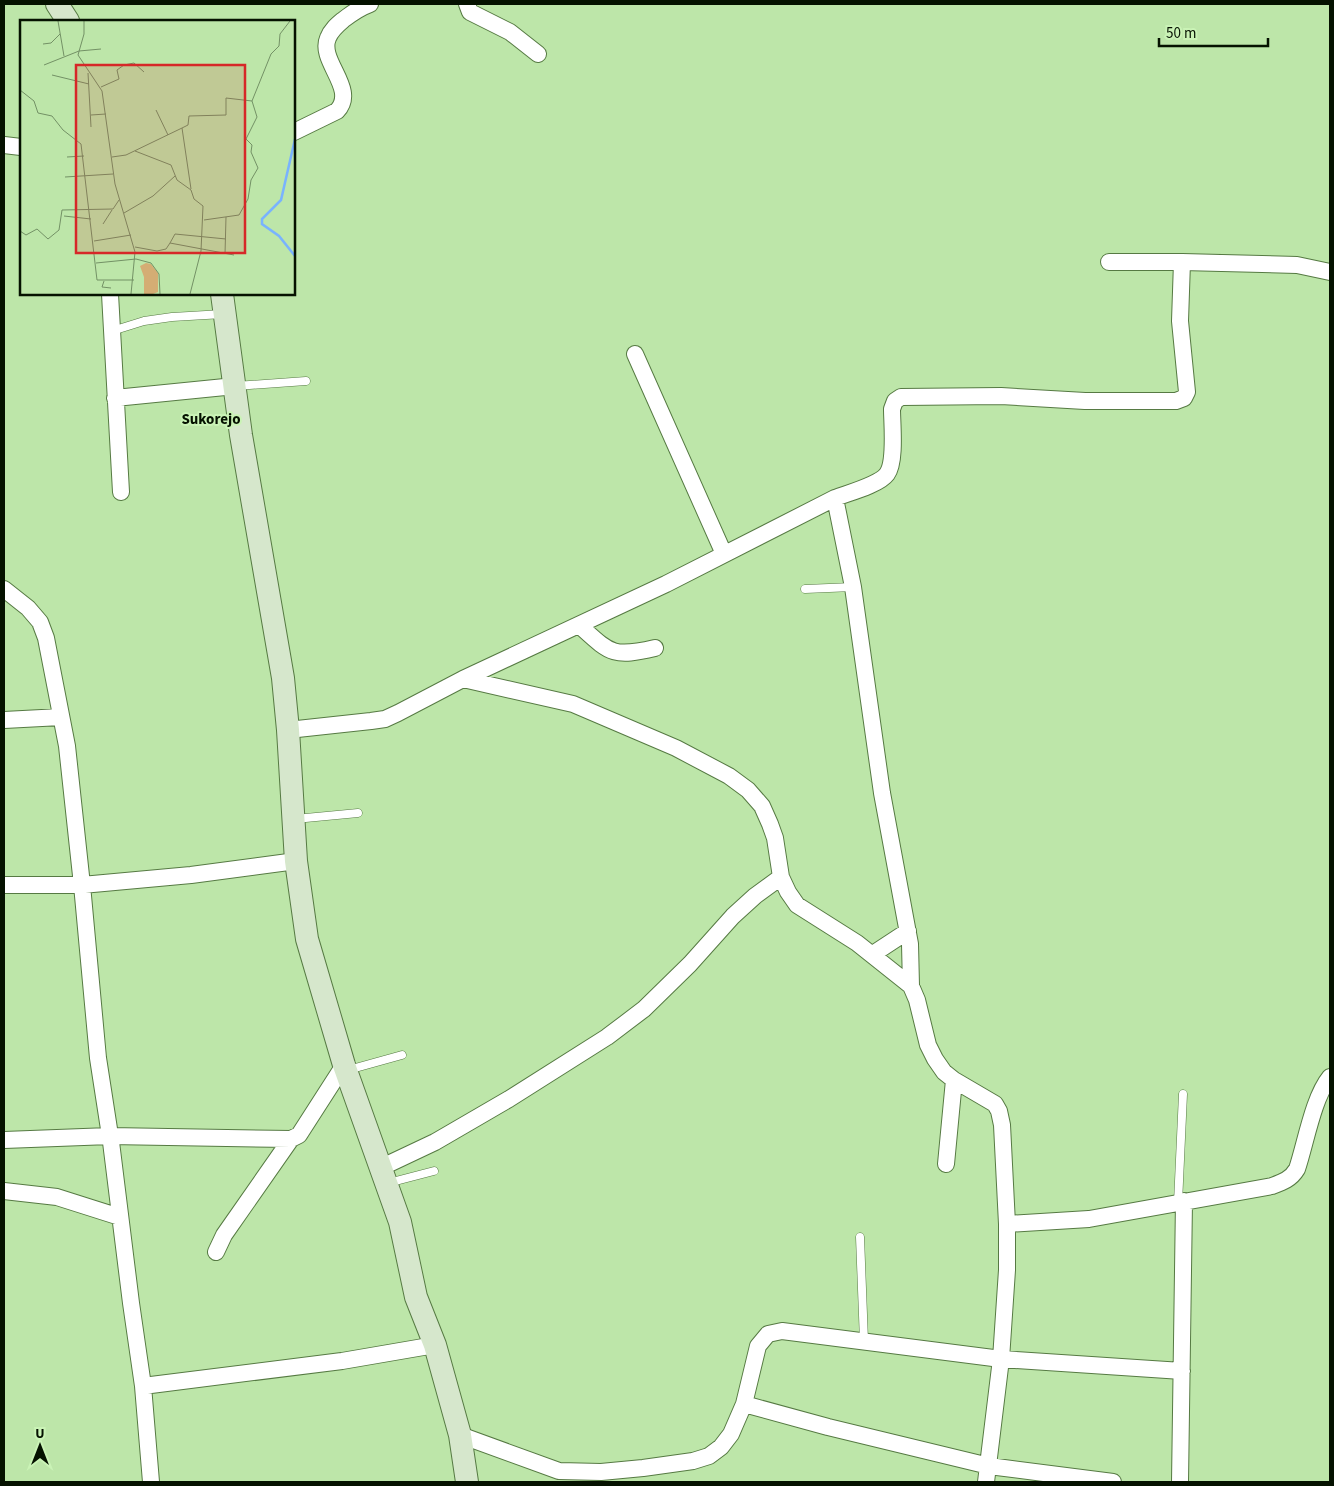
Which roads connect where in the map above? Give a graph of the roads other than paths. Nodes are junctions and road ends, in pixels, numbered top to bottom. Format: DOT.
graph roads {
  1 [pos="57,4"];
  2 [pos="370,4"];
  3 [pos="467,4"];
  4 [pos="67,20"];
  5 [pos="538,54"];
  6 [pos="295,132"];
  7 [pos="4,145"];
  8 [pos="20,147"];
  9 [pos="1109,262"];
  10 [pos="1182,262"];
  11 [pos="1330,272"];
  12 [pos="110,295"];
  13 [pos="223,304"];
  14 [pos="112,331"];
  15 [pos="635,354"];
  16 [pos="306,381"];
  17 [pos="235,386"];
  18 [pos="115,398"];
  19 [pos="121,492"];
  20 [pos="835,498"];
  21 [pos="724,554"];
  22 [pos="853,587"];
  23 [pos="4,589"];
  24 [pos="805,589"];
  25 [pos="579,625"];
  26 [pos="655,648"];
  27 [pos="463,679"];
  28 [pos="61,716"];
  29 [pos="4,720"];
  30 [pos="288,730"];
  31 [pos="358,812"];
  32 [pos="293,820"];
  33 [pos="296,860"];
  34 [pos="781,877"];
  35 [pos="4,885"];
  36 [pos="82,885"];
  37 [pos="908,931"];
  38 [pos="873,954"];
  39 [pos="911,986"];
  40 [pos="402,1055"];
  41 [pos="345,1068"];
  42 [pos="1330,1077"];
  43 [pos="954,1080"];
  44 [pos="1183,1094"];
  45 [pos="110,1136"];
  46 [pos="291,1139"];
  47 [pos="4,1140"];
  48 [pos="946,1164"];
  49 [pos="434,1171"];
  50 [pos="383,1176"];
  51 [pos="4,1191"];
  52 [pos="1181,1202"];
  53 [pos="120,1217"];
  54 [pos="1007,1224"];
  55 [pos="860,1237"];
  56 [pos="216,1252"];
  57 [pos="864,1341"];
  58 [pos="435,1345"];
  59 [pos="1001,1359"];
  60 [pos="1182,1371"];
  61 [pos="143,1386"];
  62 [pos="744,1404"];
  63 [pos="460,1435"];
  64 [pos="988,1474"];
  65 [pos="151,1482"];
  66 [pos="467,1482"];
  67 [pos="1113,1482"];
  68 [pos="1180,1482"];
  1 -- 4 [label="street"];
  2 -- 6 [label="street"];
  3 -- 5 [label="street"];
  7 -- 8 [label="street"];
  9 -- 10 [label="street"];
  10 -- 11 [label="street"];
  10 -- 20 [label="street"];
  12 -- 14 [label="street"];
  13 -- 14 [label="lane"];
  13 -- 17 [label="street"];
  14 -- 18 [label="street"];
  15 -- 21 [label="street"];
  16 -- 17 [label="lane"];
  17 -- 18 [label="street"];
  17 -- 30 [label="street"];
  18 -- 19 [label="street"];
  20 -- 21 [label="street"];
  20 -- 22 [label="street"];
  21 -- 25 [label="street"];
  22 -- 24 [label="lane"];
  22 -- 37 [label="street"];
  23 -- 28 [label="street"];
  25 -- 26 [label="street"];
  25 -- 27 [label="street"];
  27 -- 30 [label="street"];
  27 -- 34 [label="street"];
  28 -- 29 [label="street"];
  28 -- 36 [label="street"];
  30 -- 32 [label="street"];
  31 -- 32 [label="lane"];
  32 -- 33 [label="street"];
  33 -- 36 [label="street"];
  33 -- 41 [label="street"];
  34 -- 38 [label="street"];
  34 -- 50 [label="street"];
  35 -- 36 [label="street"];
  36 -- 45 [label="street"];
  37 -- 38 [label="street"];
  37 -- 39 [label="street"];
  38 -- 39 [label="street"];
  39 -- 43 [label="street"];
  40 -- 41 [label="lane"];
  41 -- 46 [label="street"];
  41 -- 50 [label="street"];
  42 -- 52 [label="street"];
  43 -- 48 [label="street"];
  43 -- 54 [label="street"];
  44 -- 52 [label="lane"];
  45 -- 46 [label="street"];
  45 -- 47 [label="street"];
  45 -- 53 [label="street"];
  46 -- 56 [label="street"];
  49 -- 50 [label="lane"];
  50 -- 58 [label="street"];
  51 -- 53 [label="street"];
  52 -- 54 [label="street"];
  52 -- 60 [label="street"];
  53 -- 61 [label="street"];
  54 -- 59 [label="street"];
  55 -- 57 [label="lane"];
  57 -- 59 [label="street"];
  57 -- 62 [label="street"];
  58 -- 61 [label="street"];
  58 -- 63 [label="street"];
  59 -- 60 [label="street"];
  59 -- 64 [label="street"];
  60 -- 68 [label="street"];
  61 -- 65 [label="street"];
  62 -- 63 [label="street"];
  62 -- 64 [label="street"];
  63 -- 66 [label="street"];
  64 -- 67 [label="street"];
}
